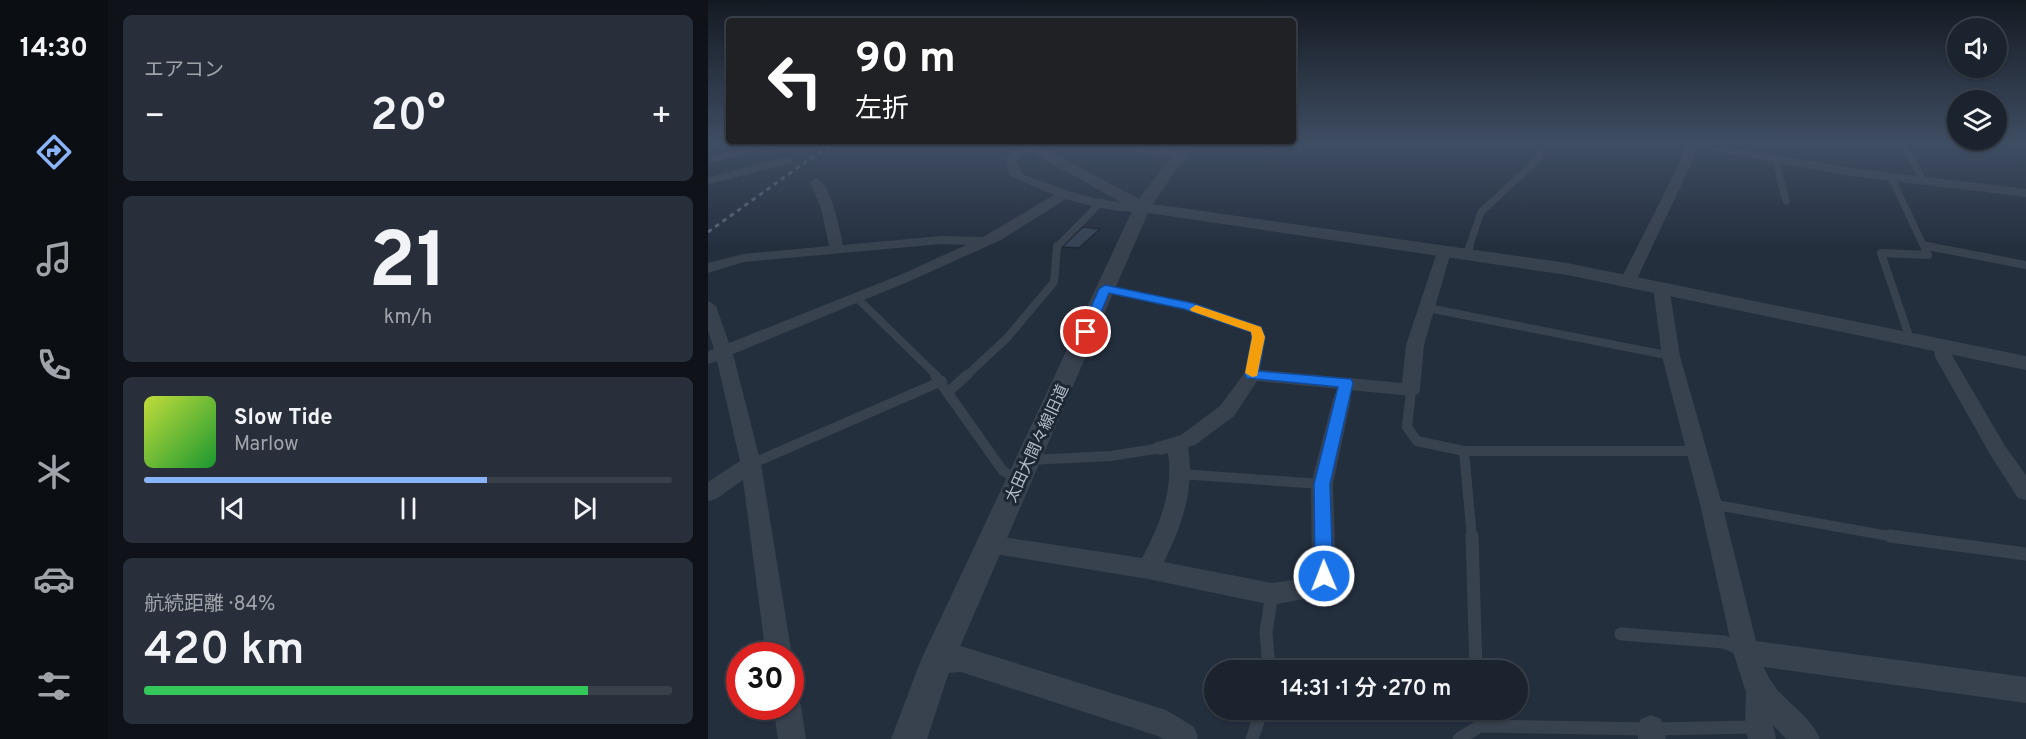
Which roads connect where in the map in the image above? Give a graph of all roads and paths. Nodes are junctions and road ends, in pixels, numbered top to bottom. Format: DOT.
graph roads {
  1 [pos="724,177"];
  2 [pos="1020,177"];
  3 [pos="1086,177"];
  4 [pos="1164,177"];
  5 [pos="1519,177"];
  6 [pos="1678,177"];
  7 [pos="1778,177"];
  8 [pos="1892,177"];
  9 [pos="1897,177"];
  10 [pos="1923,180"];
  11 [pos="708,182"];
  12 [pos="816,182"];
  13 [pos="2026,192"];
  14 [pos="1063,195"];
  15 [pos="1786,201"];
  16 [pos="1101,202"];
  17 [pos="1142,207"];
  18 [pos="986,241"];
  19 [pos="1924,245"];
  20 [pos="837,249"];
  21 [pos="1444,252"];
  22 [pos="1466,256"];
  23 [pos="2026,265"];
  24 [pos="708,268"];
  25 [pos="1628,281"];
  26 [pos="1661,287"];
  27 [pos="1105,289"];
  28 [pos="857,298"];
  29 [pos="708,306"];
  30 [pos="1428,309"];
  31 [pos="1910,339"];
  32 [pos="1942,345"];
  33 [pos="715,354"];
  34 [pos="1671,356"];
  35 [pos="2026,363"];
  36 [pos="1252,375"];
  37 [pos="942,381"];
  38 [pos="1411,390"];
  39 [pos="1344,391"];
  40 [pos="948,393"];
  41 [pos="1169,447"];
  42 [pos="1464,451"];
  43 [pos="1696,451"];
  44 [pos="751,464"];
  45 [pos="1024,470"];
  46 [pos="1180,474"];
  47 [pos="1322,484"];
  48 [pos="2026,492"];
  49 [pos="708,493"];
  50 [pos="1711,504"];
  51 [pos="990,545"];
  52 [pos="2026,554"];
  53 [pos="1149,568"];
  54 [pos="1272,594"];
  55 [pos="1621,634"];
  56 [pos="777,642"];
  57 [pos="1746,652"];
  58 [pos="1268,660"];
  59 [pos="1476,660"];
  60 [pos="937,661"];
  61 [pos="2026,690"];
  62 [pos="1760,692"];
  63 [pos="789,720"];
  64 [pos="1259,720"];
  65 [pos="1480,720"];
  66 [pos="1480,726"];
  67 [pos="1761,733"];
  68 [pos="1652,734"];
  69 [pos="1184,737"];
  70 [pos="792,739"];
  71 [pos="909,739"];
  72 [pos="1252,739"];
  73 [pos="1459,739"];
  74 [pos="1806,739"];
  1 -- 11 [label="lane"];
  2 -- 14 [label="street"];
  3 -- 17 [label="street"];
  4 -- 17 [label="street, 太田大間々線旧道"];
  5 -- 22 [label="lane"];
  6 -- 25 [label="street"];
  7 -- 15 [label="lane"];
  8 -- 19 [label="lane"];
  9 -- 10 [label="street"];
  10 -- 13 [label="street"];
  12 -- 20 [label="street"];
  14 -- 16 [label="street"];
  14 -- 18 [label="street"];
  16 -- 17 [label="street"];
  16 -- 40 [label="lane"];
  17 -- 21 [label="street"];
  17 -- 27 [label="street, 太田大間々線旧道"];
  18 -- 20 [label="street"];
  18 -- 28 [label="street"];
  19 -- 23 [label="lane"];
  19 -- 31 [label="lane"];
  20 -- 24 [label="street"];
  21 -- 22 [label="street"];
  21 -- 30 [label="street"];
  22 -- 25 [label="street"];
  25 -- 26 [label="street"];
  26 -- 31 [label="street"];
  26 -- 34 [label="street"];
  27 -- 36 [label="lane"];
  27 -- 45 [label="street, 太田大間々線旧道"];
  28 -- 33 [label="street"];
  28 -- 37 [label="lane"];
  29 -- 33 [label="street"];
  30 -- 34 [label="lane"];
  30 -- 38 [label="street"];
  31 -- 32 [label="street"];
  32 -- 35 [label="street"];
  32 -- 48 [label="street"];
  33 -- 44 [label="street"];
  34 -- 43 [label="street"];
  36 -- 39 [label="street"];
  36 -- 41 [label="street"];
  37 -- 40 [label="lane"];
  37 -- 44 [label="lane"];
  38 -- 39 [label="street"];
  38 -- 42 [label="lane"];
  39 -- 47 [label="street"];
  40 -- 45 [label="lane"];
  41 -- 45 [label="lane"];
  41 -- 46 [label="street"];
  42 -- 43 [label="lane"];
  42 -- 59 [label="lane"];
  43 -- 50 [label="street"];
  44 -- 49 [label="street"];
  44 -- 56 [label="street"];
  45 -- 51 [label="street, 太田大間々線旧道"];
  46 -- 47 [label="lane"];
  46 -- 53 [label="street"];
  47 -- 54 [label="street"];
  50 -- 52 [label="lane"];
  50 -- 57 [label="street"];
  51 -- 53 [label="street"];
  51 -- 60 [label="street, 太田大間々線旧道"];
  53 -- 54 [label="street"];
  54 -- 58 [label="lane"];
  55 -- 57 [label="lane"];
  57 -- 61 [label="street"];
  57 -- 62 [label="street"];
  60 -- 69 [label="street"];
  60 -- 71 [label="street, 太田大間々線旧道"];
  62 -- 67 [label="street"];
  62 -- 74 [label="street"];
  63 -- 70 [label="street"];
  64 -- 72 [label="lane"];
  65 -- 66 [label="lane"];
  66 -- 68 [label="lane"];
  66 -- 73 [label="lane"];
  67 -- 68 [label="lane"];
}
